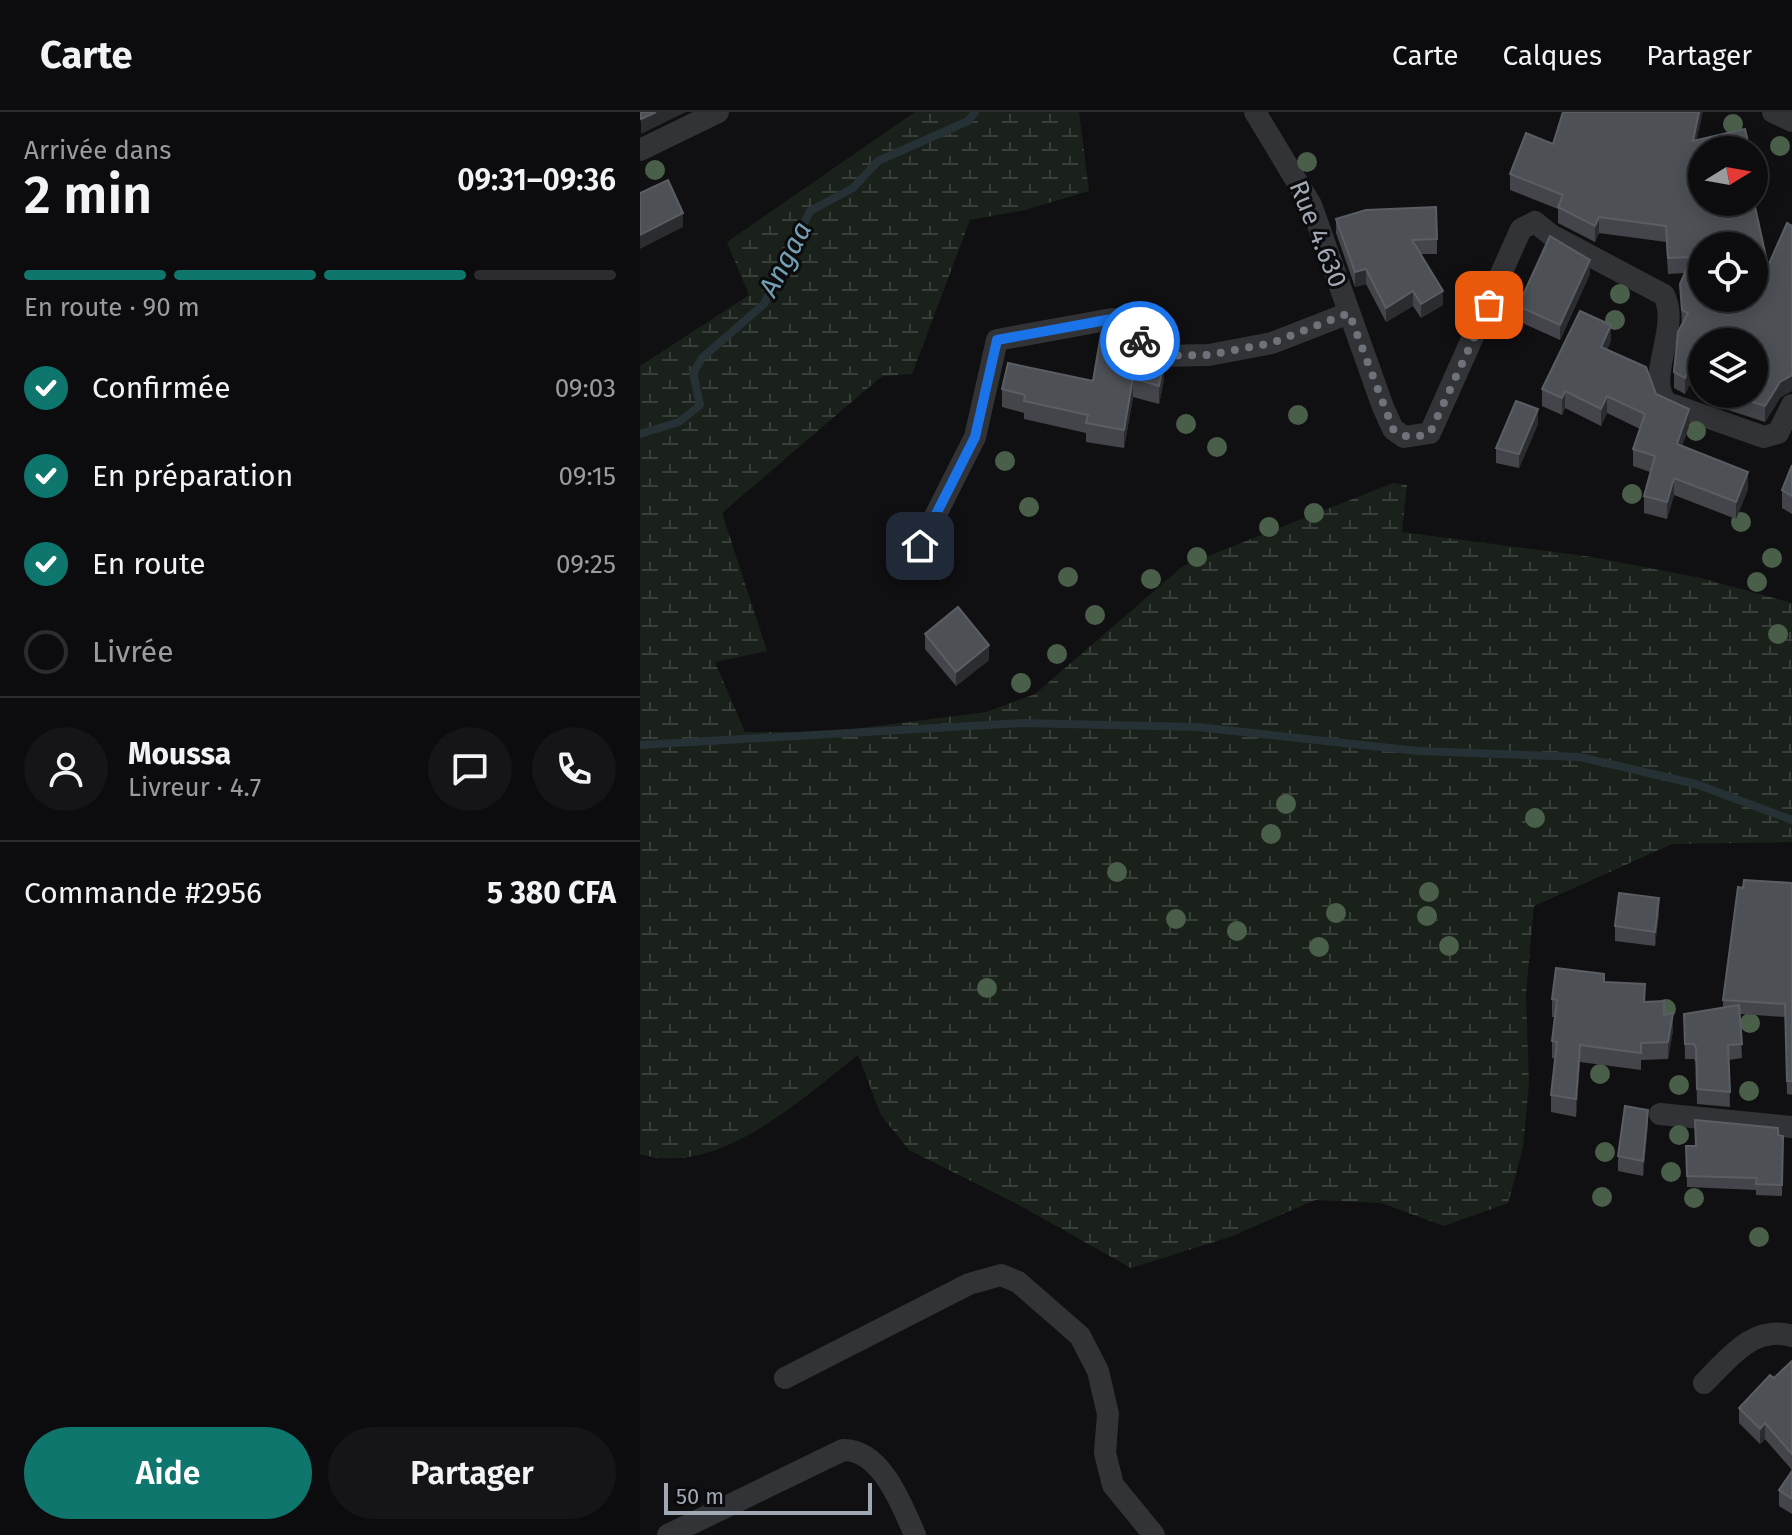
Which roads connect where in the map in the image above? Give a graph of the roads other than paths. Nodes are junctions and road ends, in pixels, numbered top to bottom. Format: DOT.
graph roads {
  1 [pos="718,112"];
  2 [pos="1255,112"];
  3 [pos="1773,112"];
  4 [pos="1792,121"];
  5 [pos="640,150"];
  6 [pos="1349,313"];
  7 [pos="1792,405"];
  8 [pos="920,546"];
  9 [pos="1660,1114"];
  10 [pos="1792,1127"];
  11 [pos="1792,1336"];
  12 [pos="785,1378"];
  13 [pos="1704,1383"];
  14 [pos="668,1535"];
  15 [pos="915,1535"];
  16 [pos="1154,1535"];
  1 -- 5 [label="street"];
  2 -- 6 [label="street, Rue 4.630"];
  3 -- 4 [label="street"];
  6 -- 7 [label="street, Rue 4.630"];
  6 -- 8 [label="street"];
  9 -- 10 [label="street"];
  11 -- 13 [label="street"];
  12 -- 16 [label="street"];
  14 -- 15 [label="street"];
}
